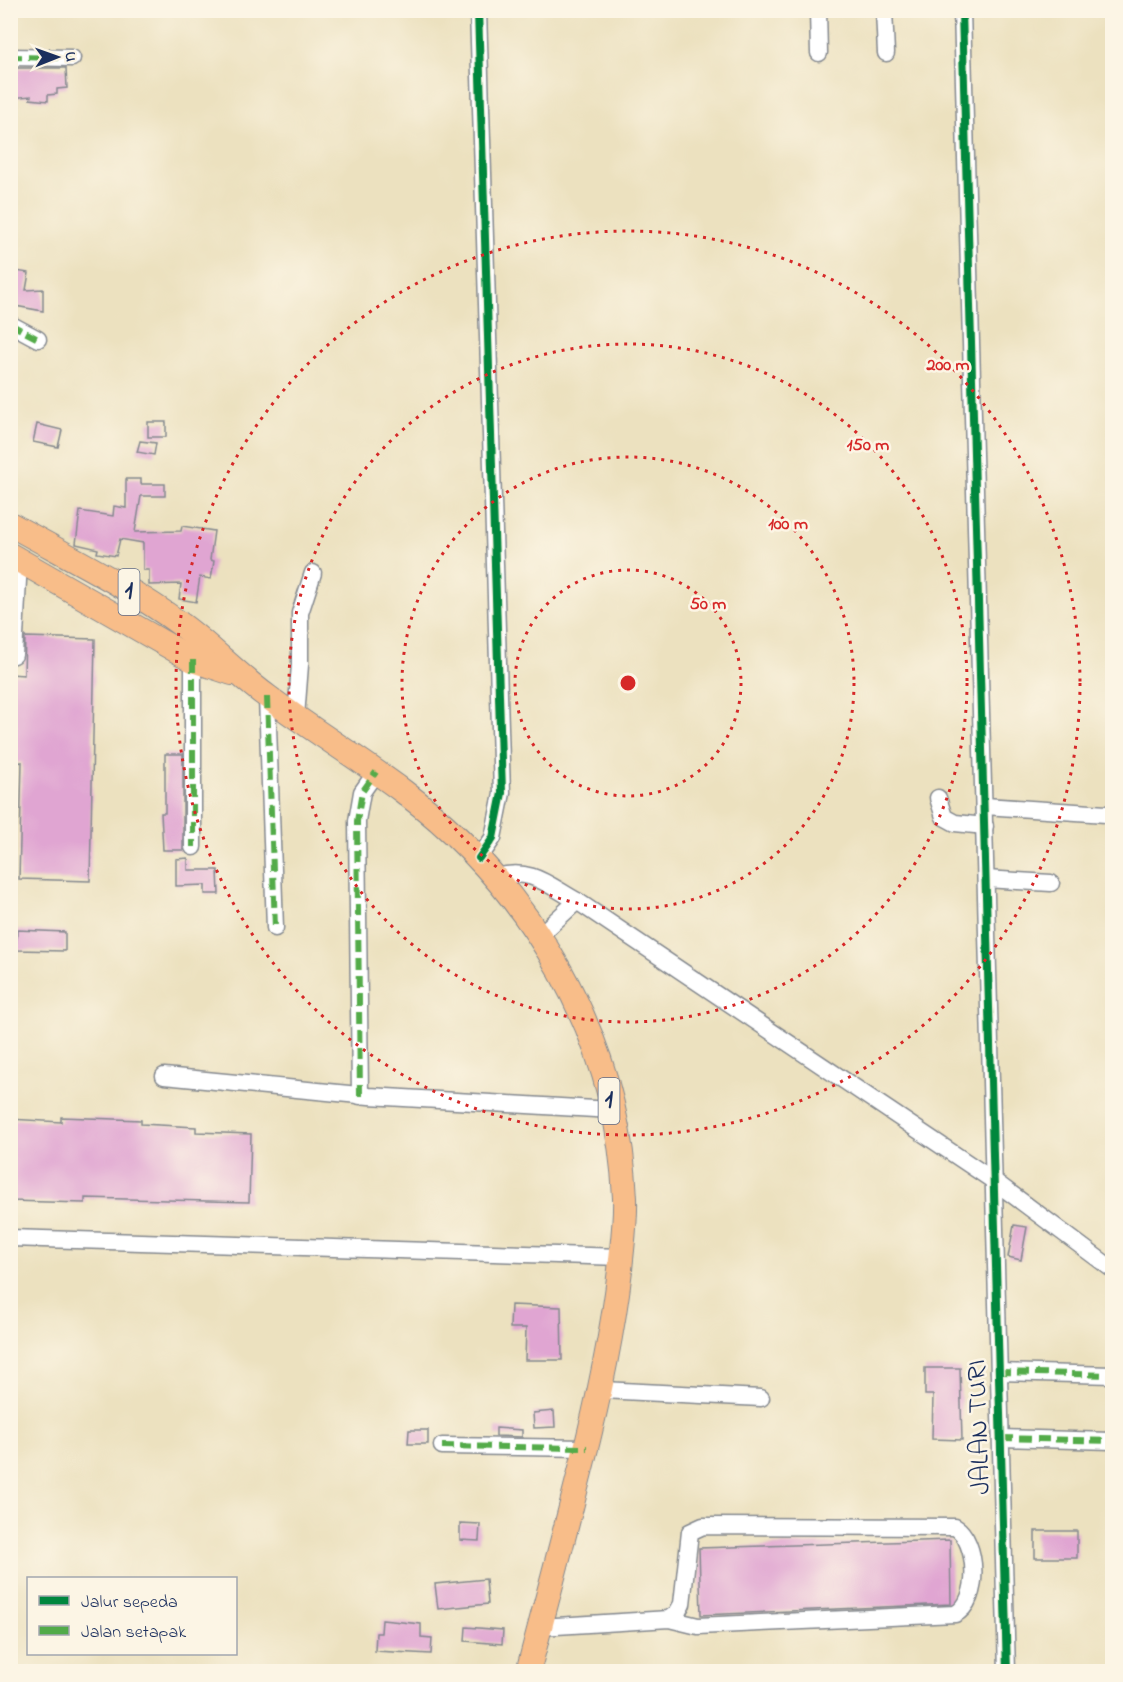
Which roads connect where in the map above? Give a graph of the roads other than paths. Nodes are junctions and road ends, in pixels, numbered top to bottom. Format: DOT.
graph roads {
  1 [pos="478,10"];
  2 [pos="818,10"];
  3 [pos="884,10"];
  4 [pos="962,10"];
  5 [pos="819,53"];
  6 [pos="886,53"];
  7 [pos="10,57"];
  8 [pos="72,58"];
  9 [pos="10,324"];
  10 [pos="38,339"];
  11 [pos="10,524"];
  12 [pos="15,558"];
  13 [pos="313,573"];
  14 [pos="14,655"];
  15 [pos="193,660"];
  16 [pos="237,674"];
  17 [pos="267,697"];
  18 [pos="296,717"];
  19 [pos="375,772"];
  20 [pos="938,798"];
  21 [pos="985,806"];
  22 [pos="1106,814"];
  23 [pos="985,826"];
  24 [pos="193,847"];
  25 [pos="479,858"];
  26 [pos="497,877"];
  27 [pos="986,879"];
  28 [pos="1052,883"];
  29 [pos="577,901"];
  30 [pos="275,928"];
  31 [pos="540,935"];
  32 [pos="164,1076"];
  33 [pos="360,1096"];
  34 [pos="612,1110"];
  35 [pos="994,1181"];
  36 [pos="10,1238"];
  37 [pos="621,1257"];
  38 [pos="1113,1269"];
  39 [pos="999,1372"];
  40 [pos="1113,1375"];
  41 [pos="602,1390"];
  42 [pos="761,1398"];
  43 [pos="1001,1438"];
  44 [pos="1113,1441"];
  45 [pos="442,1446"];
  46 [pos="587,1448"];
  47 [pos="669,1619"];
  48 [pos="540,1627"];
  49 [pos="528,1671"];
  50 [pos="1007,1671"];
  1 -- 25 [label="street"];
  2 -- 5 [label="street"];
  3 -- 6 [label="street"];
  4 -- 21 [label="street, JALAN TURI"];
  7 -- 8 [label="street"];
  9 -- 10 [label="street"];
  11 -- 16 [label="highway, 1"];
  12 -- 14 [label="street"];
  12 -- 15 [label="highway, 1"];
  13 -- 18 [label="street"];
  15 -- 16 [label="highway, 1"];
  15 -- 24 [label="street"];
  16 -- 17 [label="highway, 1"];
  17 -- 18 [label="highway, 1"];
  17 -- 30 [label="street"];
  18 -- 19 [label="highway, 1"];
  19 -- 25 [label="highway, 1"];
  19 -- 33 [label="street"];
  20 -- 23 [label="street"];
  21 -- 22 [label="street"];
  21 -- 23 [label="street, JALAN TURI"];
  23 -- 27 [label="street, JALAN TURI"];
  25 -- 26 [label="highway, 1"];
  26 -- 29 [label="street"];
  26 -- 31 [label="highway, 1"];
  27 -- 28 [label="street"];
  27 -- 35 [label="street, JALAN TURI"];
  29 -- 31 [label="street"];
  29 -- 35 [label="street"];
  31 -- 34 [label="highway, 1"];
  32 -- 33 [label="street"];
  33 -- 34 [label="street"];
  34 -- 37 [label="highway, 1"];
  35 -- 38 [label="street"];
  35 -- 39 [label="street, JALAN TURI"];
  36 -- 37 [label="street"];
  37 -- 41 [label="highway, 1"];
  39 -- 40 [label="street"];
  39 -- 43 [label="street, JALAN TURI"];
  41 -- 42 [label="street"];
  41 -- 46 [label="highway, 1"];
  43 -- 44 [label="street"];
  43 -- 50 [label="street, JALAN TURI"];
  45 -- 46 [label="street"];
  46 -- 48 [label="highway, 1"];
  47 -- 47 [label="street"];
  47 -- 48 [label="street"];
  48 -- 49 [label="highway, 1"];
}
